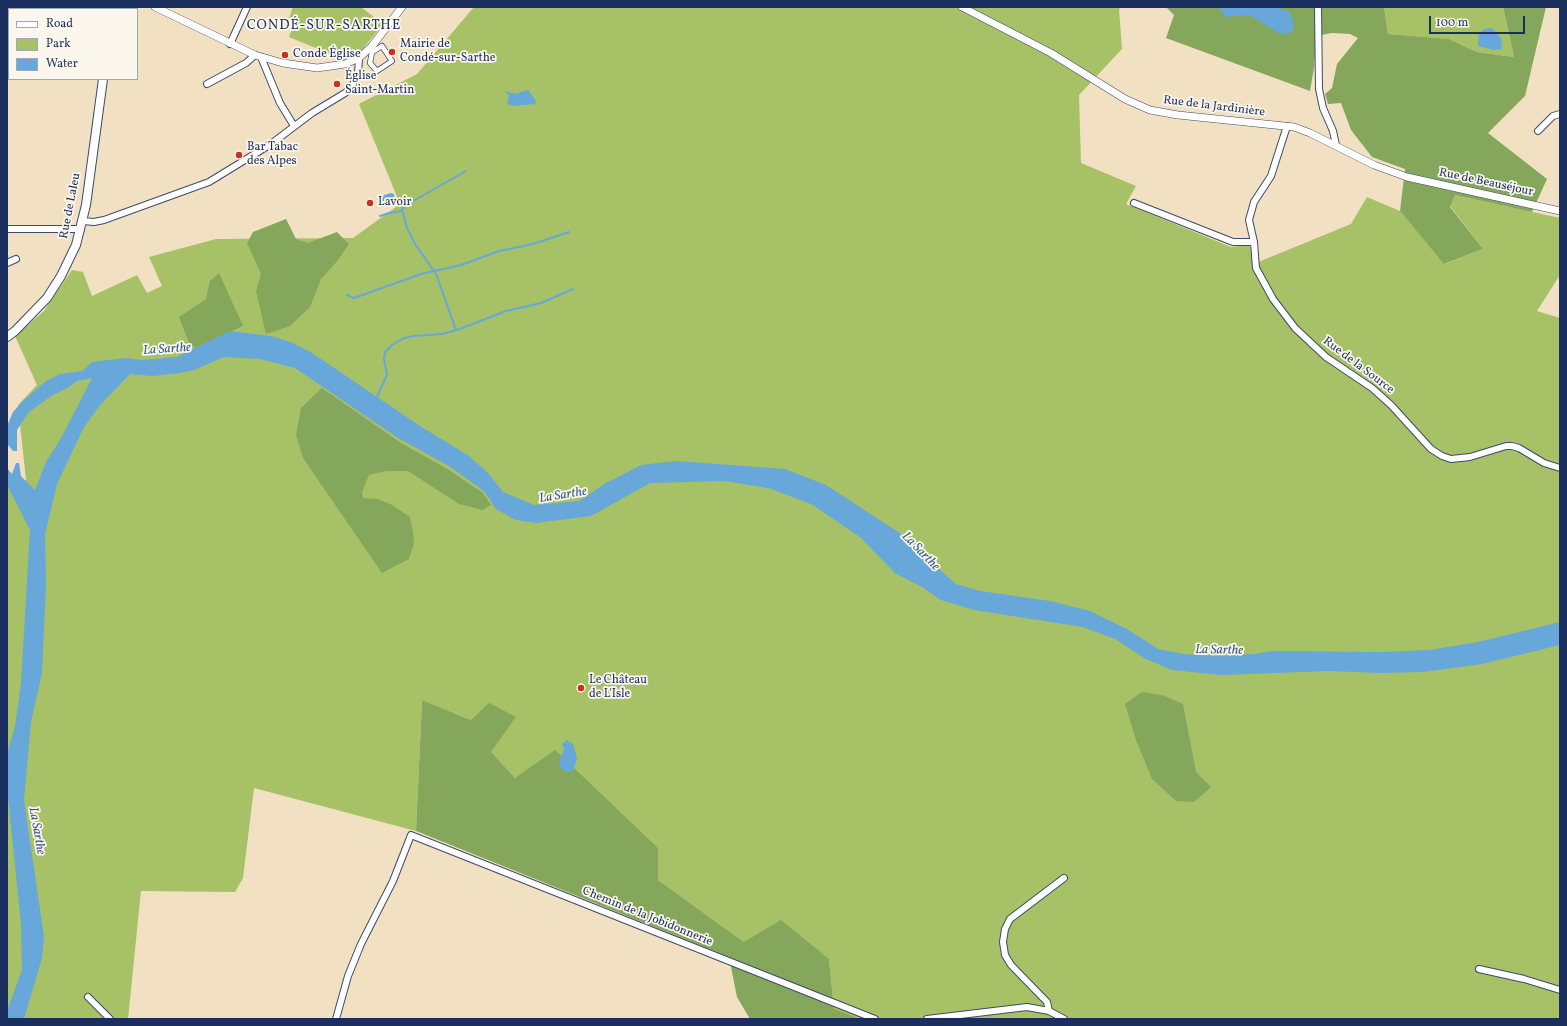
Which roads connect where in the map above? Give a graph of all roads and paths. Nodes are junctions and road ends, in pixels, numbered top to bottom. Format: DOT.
graph roads {
  1 [pos="155,7"];
  2 [pos="247,7"];
  3 [pos="402,7"];
  4 [pos="962,7"];
  5 [pos="1318,7"];
  6 [pos="230,44"];
  7 [pos="372,52"];
  8 [pos="258,56"];
  9 [pos="359,58"];
  10 [pos="103,80"];
  11 [pos="207,84"];
  12 [pos="1560,114"];
  13 [pos="294,126"];
  14 [pos="1287,126"];
  15 [pos="1538,131"];
  16 [pos="1336,146"];
  17 [pos="1407,177"];
  18 [pos="1134,202"];
  19 [pos="1560,211"];
  20 [pos="82,225"];
  21 [pos="7,229"];
  22 [pos="1254,242"];
  23 [pos="16,259"];
  24 [pos="7,262"];
  25 [pos="7,337"];
  26 [pos="1560,468"];
  27 [pos="1064,878"];
  28 [pos="1479,969"];
  29 [pos="1560,990"];
  30 [pos="88,997"];
  31 [pos="1049,1011"];
  32 [pos="110,1019"];
  33 [pos="336,1019"];
  34 [pos="875,1019"];
  35 [pos="927,1019"];
  36 [pos="1064,1019"];
  1 -- 6 [label="street"];
  2 -- 6 [label="street"];
  3 -- 9 [label="street"];
  4 -- 14 [label="street, Rue de la Jardinière"];
  5 -- 16 [label="street"];
  6 -- 8 [label="street"];
  7 -- 7 [label="street"];
  8 -- 9 [label="street"];
  8 -- 11 [label="street"];
  8 -- 13 [label="street"];
  9 -- 13 [label="street"];
  10 -- 20 [label="main road, Rue de Laleu"];
  12 -- 15 [label="street"];
  13 -- 20 [label="street"];
  14 -- 16 [label="street, Rue de la Jardinière"];
  14 -- 22 [label="street, Rue de la Source"];
  16 -- 17 [label="street, Rue de la Jardinière"];
  17 -- 19 [label="street, Rue de Beauséjour"];
  18 -- 22 [label="street"];
  20 -- 21 [label="street"];
  20 -- 25 [label="main road, Rue de Laleu"];
  22 -- 26 [label="street, Rue de la Source"];
  23 -- 24 [label="street"];
  27 -- 31 [label="street"];
  28 -- 29 [label="street"];
  30 -- 32 [label="street"];
  31 -- 35 [label="street"];
  31 -- 36 [label="street"];
  33 -- 34 [label="street, Chemin de la Jobidonnerie"];
}
